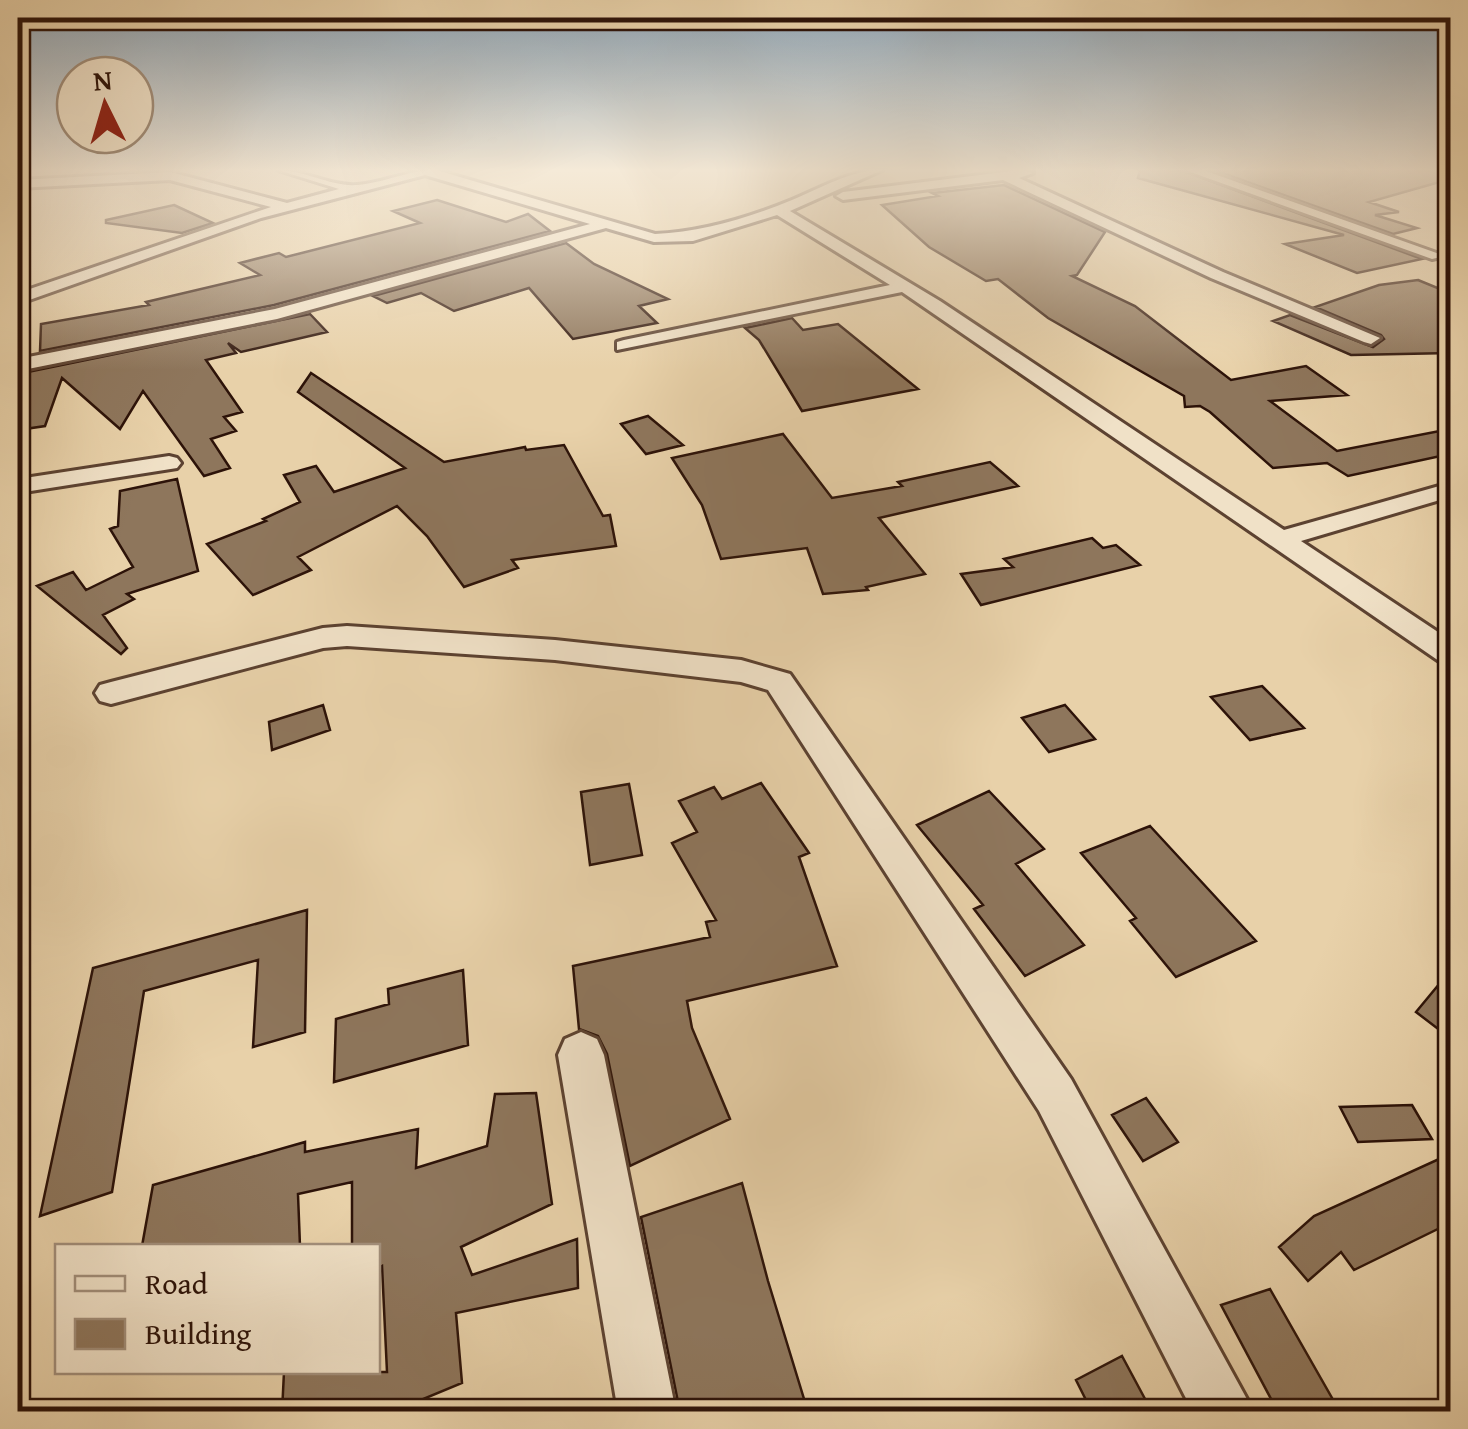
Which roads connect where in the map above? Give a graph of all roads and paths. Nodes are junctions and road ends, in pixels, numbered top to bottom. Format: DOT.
graph roads {
  1 [pos="199,237"];
  2 [pos="560,237"];
  3 [pos="649,237"];
  4 [pos="688,237"];
  5 [pos="822,237"];
  6 [pos="1136,237"];
  7 [pos="1382,237"];
  8 [pos="1437,256"];
  9 [pos="904,287"];
  10 [pos="18,298"];
  11 [pos="1371,338"];
  12 [pos="624,346"];
  13 [pos="18,365"];
  14 [pos="169,463"];
  15 [pos="18,486"];
  16 [pos="1450,490"];
  17 [pos="1280,539"];
  18 [pos="1450,654"];
  19 [pos="111,693"];
  20 [pos="581,1055"];
  21 [pos="646,1412"];
  22 [pos="1225,1412"];
  1 -- 10 [label="street"];
  2 -- 13 [label="street"];
  3 -- 4 [label="street"];
  5 -- 9 [label="street"];
  6 -- 11 [label="street"];
  7 -- 8 [label="street"];
  9 -- 12 [label="street"];
  9 -- 17 [label="street"];
  14 -- 15 [label="street"];
  16 -- 17 [label="street"];
  17 -- 18 [label="street"];
  19 -- 22 [label="street"];
  20 -- 21 [label="street"];
}
